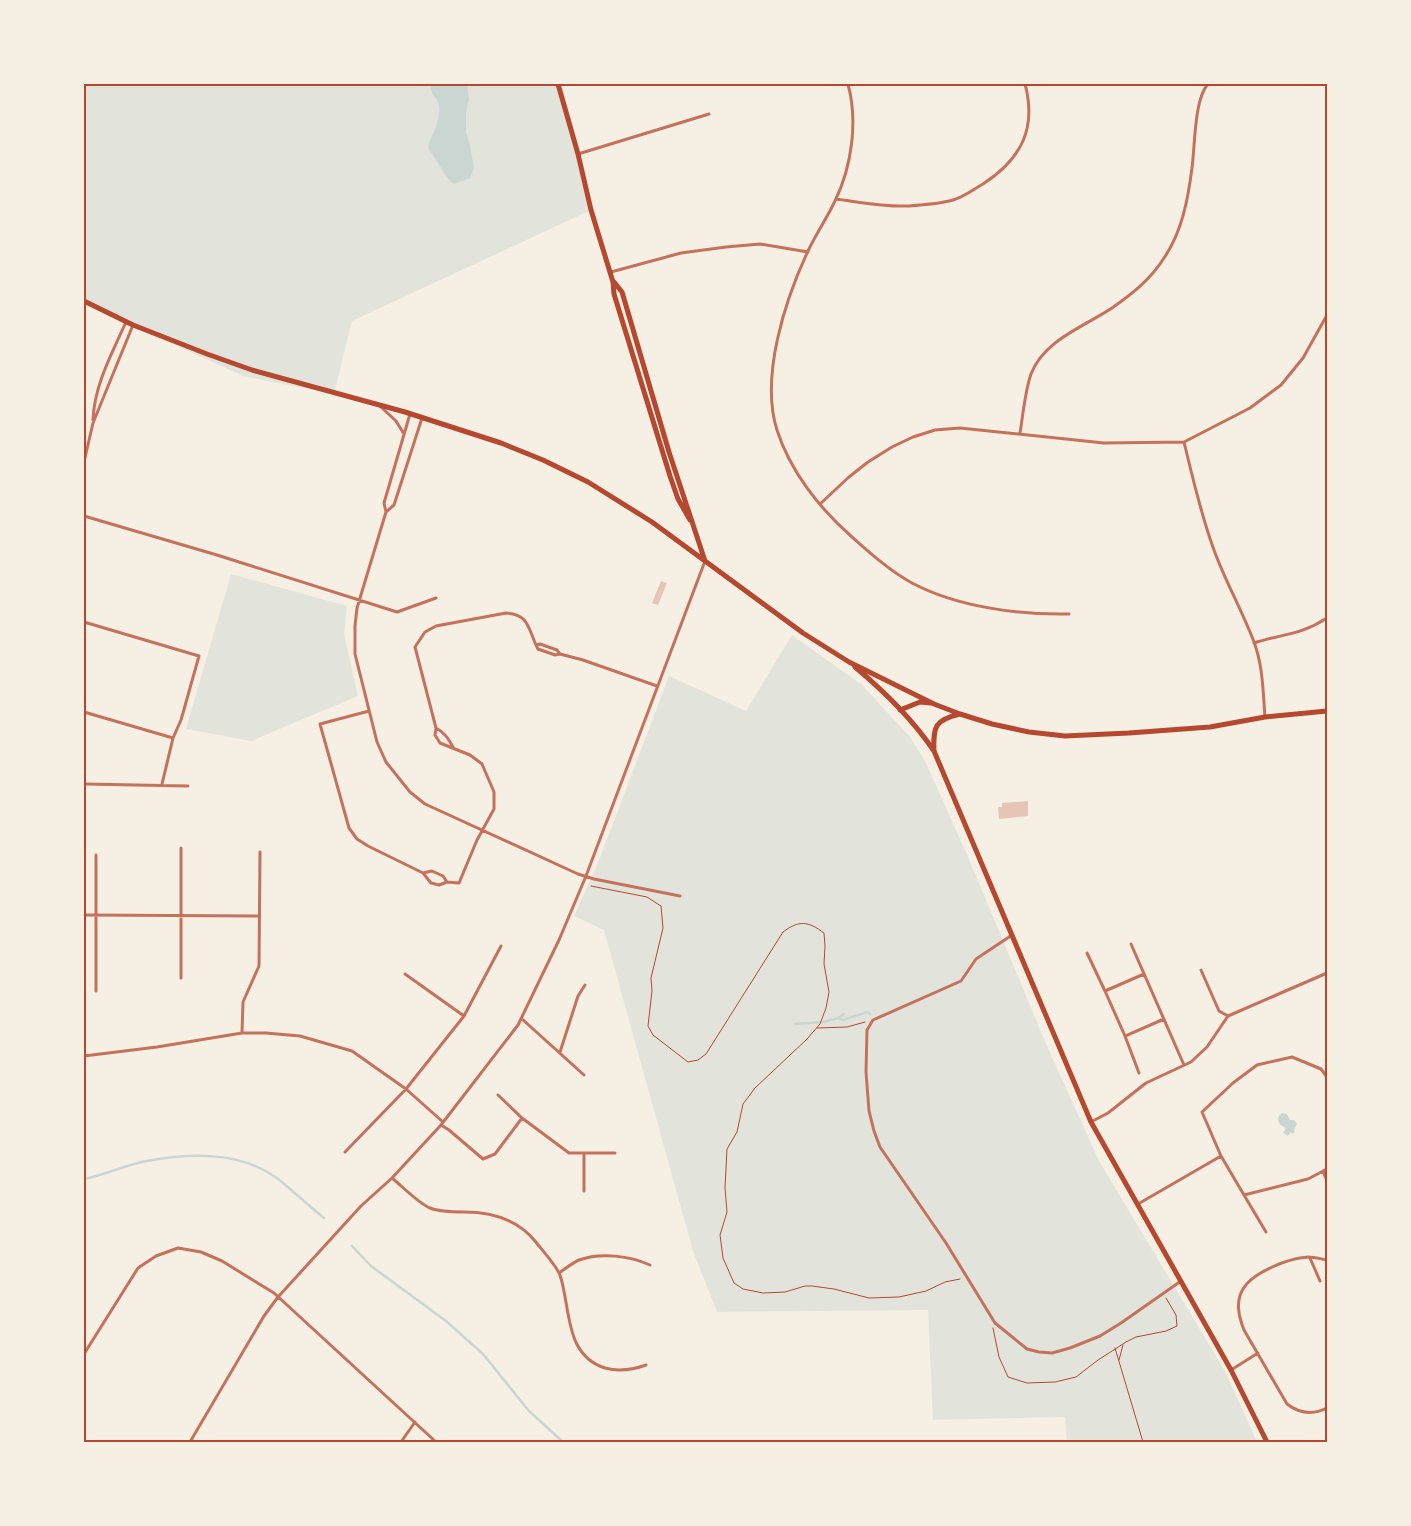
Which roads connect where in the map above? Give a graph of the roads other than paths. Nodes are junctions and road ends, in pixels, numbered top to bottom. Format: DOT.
graph roads {
  1 [pos="558,84"];
  2 [pos="848,84"];
  3 [pos="1025,84"];
  4 [pos="1208,84"];
  5 [pos="709,114"];
  6 [pos="578,154"];
  7 [pos="836,200"];
  8 [pos="808,252"];
  9 [pos="611,272"];
  10 [pos="84,301"];
  11 [pos="1327,315"];
  12 [pos="126,322"];
  13 [pos="133,325"];
  14 [pos="379,405"];
  15 [pos="410,414"];
  16 [pos="422,418"];
  17 [pos="93,423"];
  18 [pos="1020,433"];
  19 [pos="404,434"];
  20 [pos="1184,442"];
  21 [pos="84,462"];
  22 [pos="820,504"];
  23 [pos="386,512"];
  24 [pos="84,516"];
  25 [pos="705,561"];
  26 [pos="436,598"];
  27 [pos="360,600"];
  28 [pos="1069,614"];
  29 [pos="1327,618"];
  30 [pos="84,622"];
  31 [pos="1254,643"];
  32 [pos="536,645"];
  33 [pos="550,647"];
  34 [pos="548,653"];
  35 [pos="560,654"];
  36 [pos="849,662"];
  37 [pos="657,686"];
  38 [pos="934,704"];
  39 [pos="900,710"];
  40 [pos="369,711"];
  41 [pos="1327,711"];
  42 [pos="84,712"];
  43 [pos="960,714"];
  44 [pos="1265,718"];
  45 [pos="436,728"];
  46 [pos="173,738"];
  47 [pos="453,747"];
  48 [pos="934,752"];
  49 [pos="84,784"];
  50 [pos="162,784"];
  51 [pos="188,786"];
  52 [pos="483,830"];
  53 [pos="181,848"];
  54 [pos="260,852"];
  55 [pos="96,855"];
  56 [pos="423,873"];
  57 [pos="586,876"];
  58 [pos="447,882"];
  59 [pos="680,896"];
  60 [pos="84,915"];
  61 [pos="96,915"];
  62 [pos="180,915"];
  63 [pos="259,916"];
  64 [pos="1012,935"];
  65 [pos="1131,944"];
  66 [pos="501,946"];
  67 [pos="1087,953"];
  68 [pos="1201,970"];
  69 [pos="405,974"];
  70 [pos="1144,974"];
  71 [pos="1327,974"];
  72 [pos="181,978"];
  73 [pos="585,985"];
  74 [pos="96,991"];
  75 [pos="1105,991"];
  76 [pos="464,1016"];
  77 [pos="1228,1016"];
  78 [pos="522,1019"];
  79 [pos="1164,1019"];
  80 [pos="242,1033"];
  81 [pos="1125,1036"];
  82 [pos="560,1052"];
  83 [pos="84,1056"];
  84 [pos="1184,1065"];
  85 [pos="1139,1072"];
  86 [pos="584,1075"];
  87 [pos="1327,1077"];
  88 [pos="406,1089"];
  89 [pos="498,1096"];
  90 [pos="522,1118"];
  91 [pos="1091,1122"];
  92 [pos="442,1124"];
  93 [pos="345,1152"];
  94 [pos="584,1153"];
  95 [pos="615,1153"];
  96 [pos="1222,1156"];
  97 [pos="1325,1170"];
  98 [pos="392,1178"];
  99 [pos="1327,1181"];
  100 [pos="584,1191"];
  101 [pos="1244,1195"];
  102 [pos="1138,1204"];
  103 [pos="1266,1232"];
  104 [pos="1309,1257"];
  105 [pos="1327,1260"];
  106 [pos="650,1265"];
  107 [pos="559,1273"];
  108 [pos="1182,1281"];
  109 [pos="1320,1281"];
  110 [pos="278,1297"];
  111 [pos="1258,1353"];
  112 [pos="84,1354"];
  113 [pos="646,1365"];
  114 [pos="1231,1370"];
  115 [pos="1327,1408"];
  116 [pos="415,1422"];
  117 [pos="190,1442"];
  118 [pos="401,1442"];
  119 [pos="436,1442"];
  120 [pos="1267,1442"];
  1 -- 6 [label="main road"];
  2 -- 7 [label="street"];
  3 -- 7 [label="street"];
  4 -- 18 [label="street"];
  5 -- 6 [label="street"];
  6 -- 9 [label="main road"];
  7 -- 8 [label="street"];
  8 -- 9 [label="street"];
  8 -- 22 [label="street"];
  9 -- 25 [label="main road"];
  10 -- 12 [label="main road"];
  11 -- 20 [label="street"];
  12 -- 13 [label="main road"];
  12 -- 17 [label="street"];
  13 -- 14 [label="main road"];
  13 -- 17 [label="street"];
  14 -- 15 [label="main road"];
  14 -- 19 [label="street"];
  15 -- 16 [label="main road"];
  15 -- 19 [label="street"];
  16 -- 23 [label="street"];
  16 -- 25 [label="main road"];
  17 -- 21 [label="street"];
  18 -- 20 [label="street"];
  18 -- 22 [label="street"];
  19 -- 23 [label="street"];
  20 -- 31 [label="street"];
  22 -- 28 [label="street"];
  23 -- 27 [label="street"];
  24 -- 27 [label="street"];
  25 -- 36 [label="main road"];
  25 -- 37 [label="street"];
  26 -- 27 [label="street"];
  27 -- 40 [label="street"];
  29 -- 31 [label="street"];
  30 -- 46 [label="street"];
  31 -- 44 [label="street"];
  32 -- 33 [label="street"];
  32 -- 34 [label="street"];
  32 -- 45 [label="street"];
  33 -- 34 [label="street"];
  33 -- 35 [label="street"];
  34 -- 35 [label="street"];
  35 -- 37 [label="street"];
  36 -- 38 [label="main road"];
  36 -- 39 [label="main road"];
  37 -- 57 [label="street"];
  38 -- 39 [label="main road"];
  38 -- 43 [label="main road"];
  39 -- 48 [label="main road"];
  40 -- 52 [label="street"];
  40 -- 56 [label="street"];
  41 -- 44 [label="main road"];
  42 -- 46 [label="street"];
  43 -- 44 [label="main road"];
  43 -- 48 [label="main road"];
  45 -- 47 [label="street"];
  45 -- 47 [label="street"];
  46 -- 50 [label="street"];
  47 -- 52 [label="street"];
  48 -- 64 [label="main road"];
  49 -- 50 [label="street"];
  50 -- 51 [label="street"];
  52 -- 57 [label="street"];
  52 -- 58 [label="street"];
  53 -- 62 [label="street"];
  54 -- 63 [label="street"];
  55 -- 61 [label="street"];
  56 -- 58 [label="street"];
  56 -- 58 [label="street"];
  57 -- 59 [label="street"];
  57 -- 78 [label="street"];
  60 -- 61 [label="street"];
  61 -- 62 [label="street"];
  61 -- 74 [label="street"];
  62 -- 63 [label="street"];
  62 -- 72 [label="street"];
  63 -- 80 [label="street"];
  64 -- 91 [label="main road"];
  64 -- 108 [label="street"];
  65 -- 70 [label="street"];
  66 -- 76 [label="street"];
  67 -- 75 [label="street"];
  68 -- 77 [label="street"];
  69 -- 76 [label="street"];
  70 -- 75 [label="street"];
  70 -- 79 [label="street"];
  71 -- 77 [label="street"];
  73 -- 82 [label="street"];
  75 -- 81 [label="street"];
  76 -- 88 [label="street"];
  77 -- 84 [label="street"];
  78 -- 82 [label="street"];
  78 -- 92 [label="street"];
  79 -- 81 [label="street"];
  79 -- 84 [label="street"];
  80 -- 83 [label="street"];
  80 -- 88 [label="street"];
  81 -- 85 [label="street"];
  82 -- 86 [label="street"];
  84 -- 91 [label="street"];
  87 -- 96 [label="street"];
  88 -- 92 [label="street"];
  88 -- 93 [label="street"];
  89 -- 90 [label="street"];
  90 -- 92 [label="street"];
  90 -- 94 [label="street"];
  91 -- 102 [label="main road"];
  92 -- 98 [label="street"];
  94 -- 95 [label="street"];
  94 -- 100 [label="street"];
  96 -- 101 [label="street"];
  96 -- 102 [label="street"];
  97 -- 99 [label="street"];
  97 -- 101 [label="street"];
  98 -- 107 [label="street"];
  98 -- 110 [label="street"];
  101 -- 103 [label="street"];
  102 -- 108 [label="main road"];
  104 -- 105 [label="street"];
  104 -- 109 [label="street"];
  104 -- 111 [label="street"];
  106 -- 107 [label="street"];
  107 -- 113 [label="street"];
  108 -- 114 [label="main road"];
  110 -- 112 [label="street"];
  110 -- 116 [label="street"];
  110 -- 117 [label="street"];
  111 -- 114 [label="street"];
  111 -- 115 [label="street"];
  114 -- 120 [label="main road"];
  116 -- 118 [label="street"];
  116 -- 119 [label="street"];
}
